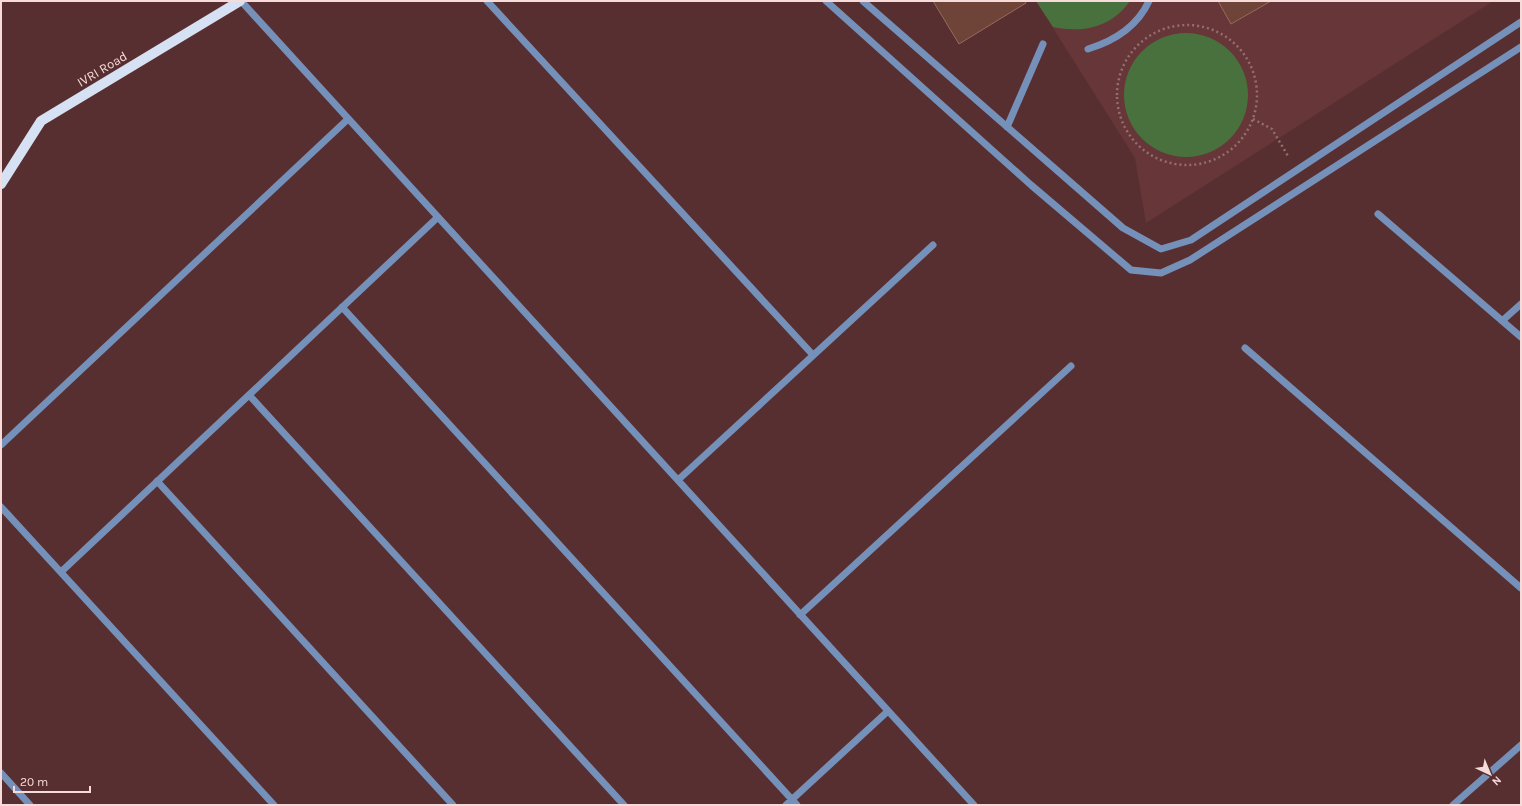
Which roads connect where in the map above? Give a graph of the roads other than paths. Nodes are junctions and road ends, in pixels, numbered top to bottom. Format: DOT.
graph roads {
  1 [pos="240,1"];
  2 [pos="487,1"];
  3 [pos="826,1"];
  4 [pos="863,1"];
  5 [pos="1149,1"];
  6 [pos="1521,22"];
  7 [pos="1043,44"];
  8 [pos="1521,47"];
  9 [pos="1088,48"];
  10 [pos="348,118"];
  11 [pos="1007,127"];
  12 [pos="1,184"];
  13 [pos="1378,214"];
  14 [pos="438,217"];
  15 [pos="932,244"];
  16 [pos="1521,304"];
  17 [pos="342,306"];
  18 [pos="1502,321"];
  19 [pos="1521,337"];
  20 [pos="1245,348"];
  21 [pos="813,355"];
  22 [pos="1071,366"];
  23 [pos="249,395"];
  24 [pos="1,445"];
  25 [pos="678,480"];
  26 [pos="157,481"];
  27 [pos="1,507"];
  28 [pos="61,572"];
  29 [pos="1521,588"];
  30 [pos="800,614"];
  31 [pos="888,711"];
  32 [pos="1521,744"];
  33 [pos="1,773"];
  34 [pos="792,799"];
  35 [pos="30,805"];
  36 [pos="274,805"];
  37 [pos="453,805"];
  38 [pos="624,805"];
  39 [pos="786,805"];
  40 [pos="797,805"];
  41 [pos="974,805"];
  42 [pos="1453,805"];
  1 -- 10 [label="street"];
  1 -- 12 [label="main road, IVRI Road"];
  2 -- 21 [label="street"];
  3 -- 8 [label="street"];
  4 -- 11 [label="street"];
  5 -- 9 [label="street"];
  6 -- 11 [label="street"];
  7 -- 11 [label="street"];
  10 -- 14 [label="street"];
  10 -- 24 [label="street"];
  13 -- 18 [label="street"];
  14 -- 17 [label="street"];
  14 -- 25 [label="street"];
  15 -- 21 [label="street"];
  16 -- 18 [label="street"];
  17 -- 23 [label="street"];
  17 -- 34 [label="street"];
  18 -- 19 [label="street"];
  20 -- 29 [label="street"];
  21 -- 25 [label="street"];
  22 -- 30 [label="street"];
  23 -- 26 [label="street"];
  23 -- 38 [label="street"];
  25 -- 30 [label="street"];
  26 -- 28 [label="street"];
  26 -- 37 [label="street"];
  27 -- 28 [label="street"];
  28 -- 36 [label="street"];
  30 -- 31 [label="street"];
  31 -- 34 [label="street"];
  31 -- 41 [label="street"];
  32 -- 42 [label="street"];
  33 -- 35 [label="street"];
  34 -- 39 [label="street"];
  34 -- 40 [label="street"];
}
